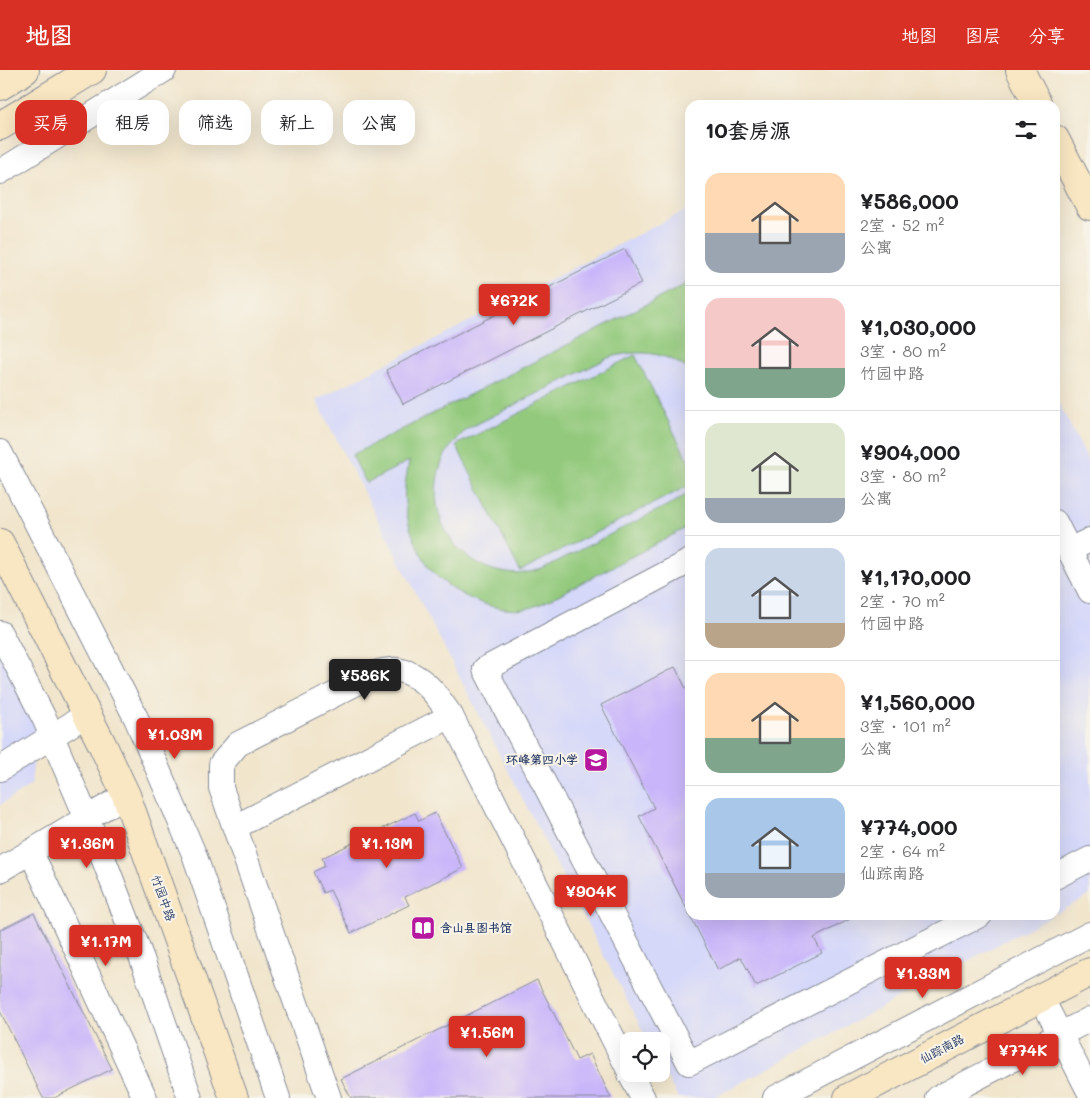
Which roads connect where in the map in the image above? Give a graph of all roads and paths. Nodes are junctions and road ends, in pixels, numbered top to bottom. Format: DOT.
graph roads {
  1 [pos="25,70"];
  2 [pos="92,70"];
  3 [pos="164,70"];
  4 [pos="1020,70"];
  5 [pos="0,86"];
  6 [pos="1035,100"];
  7 [pos="0,126"];
  8 [pos="1060,149"];
  9 [pos="0,172"];
  10 [pos="1090,206"];
  11 [pos="0,452"];
  12 [pos="1060,532"];
  13 [pos="1090,540"];
  14 [pos="0,543"];
  15 [pos="1069,550"];
  16 [pos="685,565"];
  17 [pos="1090,591"];
  18 [pos="0,633"];
  19 [pos="86,714"];
  20 [pos="451,716"];
  21 [pos="52,736"];
  22 [pos="0,769"];
  23 [pos="126,795"];
  24 [pos="86,818"];
  25 [pos="235,827"];
  26 [pos="31,852"];
  27 [pos="1090,859"];
  28 [pos="0,870"];
  29 [pos="1060,874"];
  30 [pos="970,920"];
  31 [pos="1090,934"];
  32 [pos="1090,972"];
  33 [pos="1041,997"];
  34 [pos="1090,1019"];
  35 [pos="1060,1035"];
  36 [pos="620,1052"];
  37 [pos="635,1082"];
  38 [pos="1090,1094"];
  39 [pos="146,1098"];
  40 [pos="190,1098"];
  41 [pos="234,1098"];
  42 [pos="278,1098"];
  43 [pos="329,1098"];
  44 [pos="642,1098"];
  45 [pos="775,1098"];
  46 [pos="848,1098"];
  47 [pos="938,1098"];
  1 -- 5 [label="main road"];
  2 -- 7 [label="main road"];
  3 -- 9 [label="street"];
  4 -- 6 [label="main road"];
  8 -- 10 [label="main road"];
  11 -- 42 [label="street"];
  12 -- 15 [label="street"];
  13 -- 15 [label="street"];
  14 -- 19 [label="main road, 竹园中路"];
  15 -- 17 [label="street"];
  16 -- 30 [label="street"];
  18 -- 21 [label="street"];
  19 -- 21 [label="street"];
  19 -- 23 [label="main road, 竹园中路"];
  20 -- 25 [label="street"];
  20 -- 25 [label="street"];
  20 -- 36 [label="street"];
  21 -- 22 [label="street"];
  21 -- 24 [label="street"];
  23 -- 24 [label="street"];
  23 -- 41 [label="main road, 竹园中路"];
  24 -- 26 [label="street"];
  24 -- 40 [label="street"];
  25 -- 43 [label="street"];
  26 -- 28 [label="street"];
  26 -- 39 [label="street"];
  27 -- 29 [label="street"];
  31 -- 45 [label="street"];
  32 -- 33 [label="main road, 仙踪南路"];
  33 -- 35 [label="street"];
  33 -- 46 [label="main road, 仙踪南路"];
  34 -- 35 [label="street"];
  35 -- 38 [label="street"];
  35 -- 47 [label="street"];
  37 -- 44 [label="street"];
}
